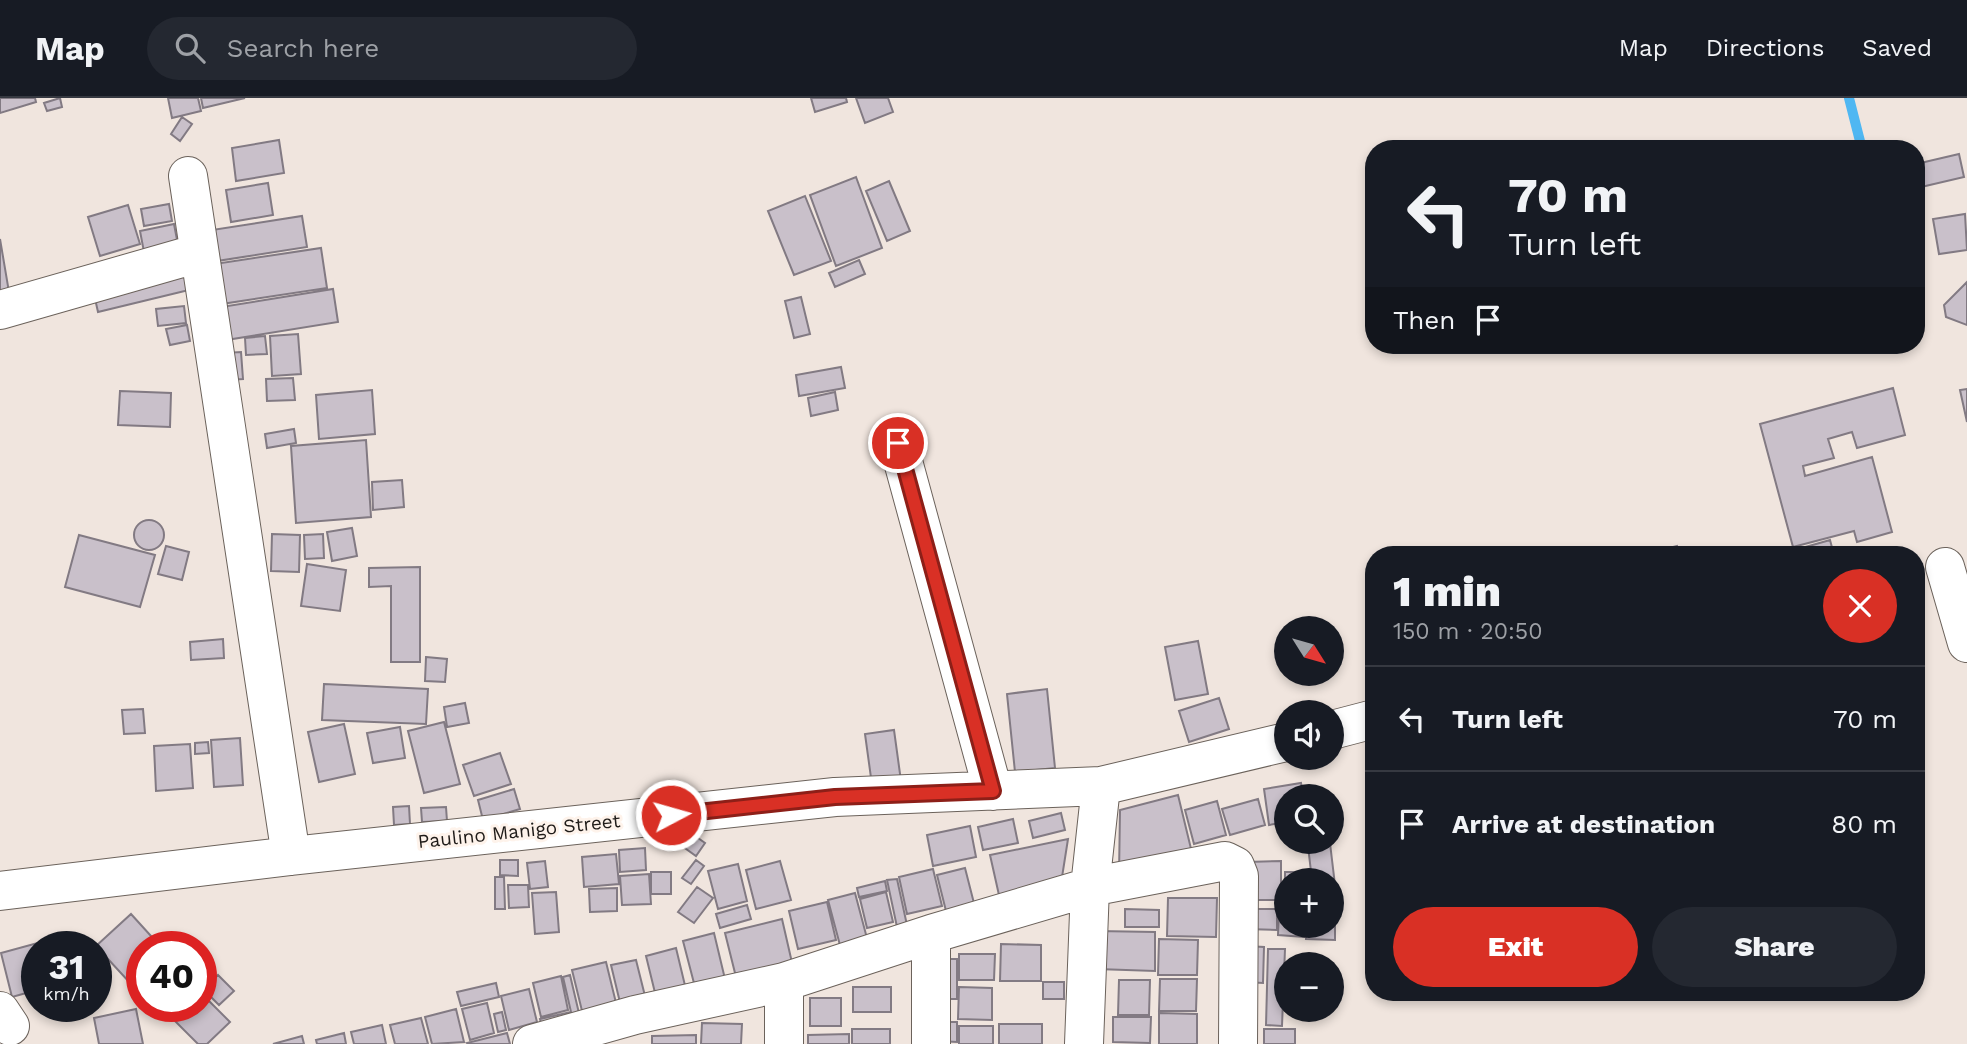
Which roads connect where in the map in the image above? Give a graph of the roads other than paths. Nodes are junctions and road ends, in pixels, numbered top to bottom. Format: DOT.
graph roads {
  1 [pos="188,176"];
  2 [pos="199,253"];
  3 [pos="0,310"];
  4 [pos="898,443"];
  5 [pos="1943,568"];
  6 [pos="1967,643"];
  7 [pos="1365,721"];
  8 [pos="1344,727"];
  9 [pos="1274,745"];
  10 [pos="1101,786"];
  11 [pos="993,791"];
  12 [pos="291,856"];
  13 [pos="1090,887"];
  14 [pos="0,891"];
  15 [pos="931,934"];
  16 [pos="784,982"];
  17 [pos="634,1030"];
  18 [pos="532,1044"];
  19 [pos="784,1044"];
  20 [pos="931,1044"];
  21 [pos="1084,1044"];
  22 [pos="1238,1044"];
  1 -- 2 [label="street"];
  2 -- 3 [label="street"];
  2 -- 12 [label="street"];
  4 -- 11 [label="street"];
  5 -- 6 [label="street"];
  7 -- 8 [label="street"];
  9 -- 10 [label="street, Paulino Manigo Street"];
  10 -- 11 [label="street, Paulino Manigo Street"];
  10 -- 13 [label="street"];
  11 -- 12 [label="street, Paulino Manigo Street"];
  12 -- 14 [label="street, Paulino Manigo Street"];
  13 -- 15 [label="street"];
  13 -- 21 [label="street"];
  13 -- 22 [label="street"];
  15 -- 16 [label="street"];
  15 -- 20 [label="street"];
  16 -- 17 [label="street"];
  16 -- 19 [label="street"];
  17 -- 18 [label="street"];
}
